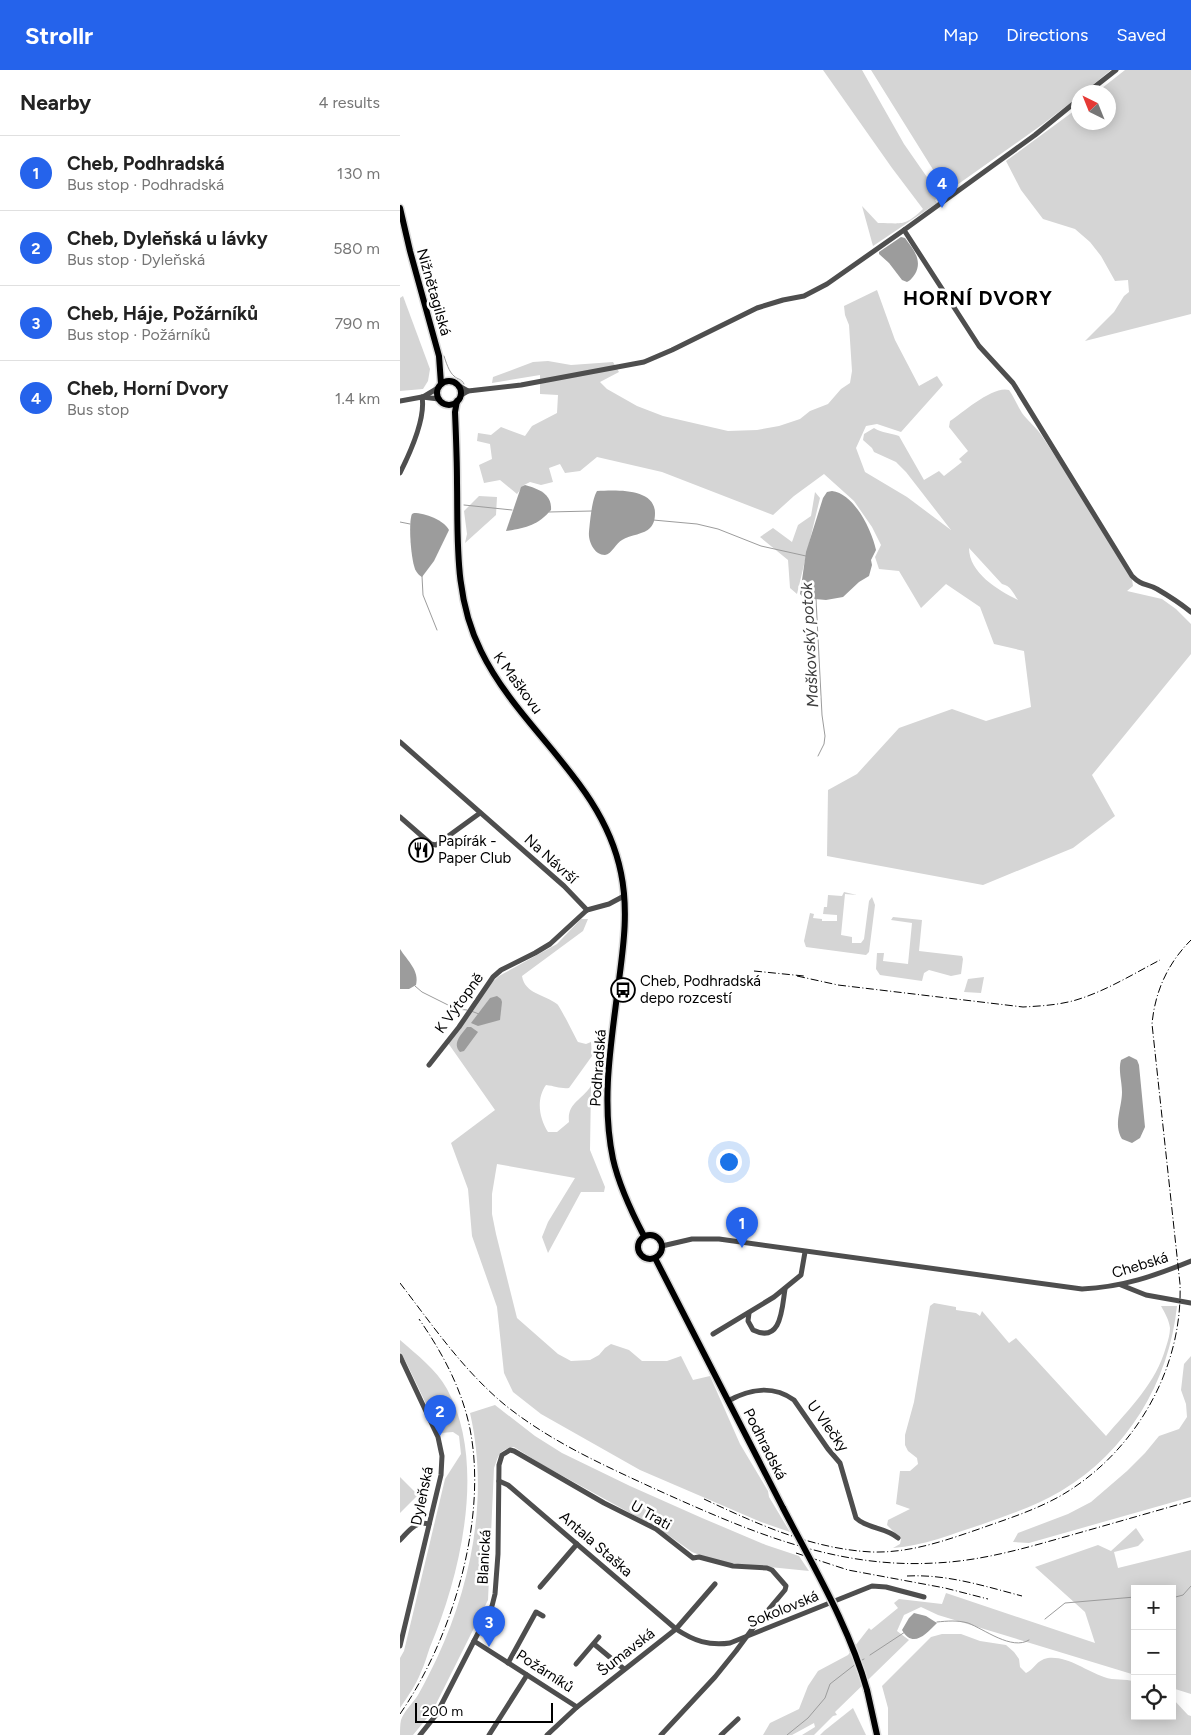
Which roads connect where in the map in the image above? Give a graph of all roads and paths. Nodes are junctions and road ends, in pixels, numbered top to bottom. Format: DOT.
graph roads {
  1 [pos="1116,70"];
  2 [pos="1097,85"];
  3 [pos="1071,106"];
  4 [pos="400,208"];
  5 [pos="904,230"];
  6 [pos="439,356"];
  7 [pos="452,381"];
  8 [pos="440,386"];
  9 [pos="459,386"];
  10 [pos="468,391"];
  11 [pos="422,397"];
  12 [pos="459,398"];
  13 [pos="439,399"];
  14 [pos="400,401"];
  15 [pos="446,404"];
  16 [pos="455,427"];
  17 [pos="400,473"];
  18 [pos="1191,612"];
  19 [pos="400,742"];
  20 [pos="480,812"];
  21 [pos="400,817"];
  22 [pos="624,896"];
  23 [pos="587,910"];
  24 [pos="428,1065"];
  25 [pos="644,1236"];
  26 [pos="662,1246"];
  27 [pos="805,1252"];
  28 [pos="655,1258"];
  29 [pos="1191,1261"];
  30 [pos="1121,1285"];
  31 [pos="785,1289"];
  32 [pos="1191,1303"];
  33 [pos="749,1313"];
  34 [pos="713,1334"];
  35 [pos="400,1356"];
  36 [pos="728,1401"];
  37 [pos="506,1452"];
  38 [pos="499,1481"];
  39 [pos="429,1524"];
  40 [pos="898,1538"];
  41 [pos="400,1540"];
  42 [pos="577,1544"];
  43 [pos="715,1584"];
  44 [pos="540,1587"];
  45 [pos="924,1597"];
  46 [pos="543,1616"];
  47 [pos="676,1629"];
  48 [pos="600,1637"];
  49 [pos="745,1638"];
  50 [pos="474,1641"];
  51 [pos="594,1644"];
  52 [pos="400,1646"];
  53 [pos="508,1663"];
  54 [pos="576,1664"];
  55 [pos="624,1669"];
  56 [pos="527,1675"];
  57 [pos="577,1707"];
  58 [pos="738,1719"];
  59 [pos="420,1735"];
  60 [pos="489,1735"];
  61 [pos="547,1735"];
  62 [pos="661,1735"];
  63 [pos="721,1735"];
  64 [pos="877,1735"];
  1 -- 2 [label="street"];
  3 -- 5 [label="street"];
  4 -- 6 [label="main road, Nižnětagilská"];
  5 -- 10 [label="street"];
  5 -- 18 [label="street"];
  6 -- 7 [label="main road"];
  6 -- 8 [label="main road, Nižnětagilská"];
  7 -- 8 [label="main road"];
  7 -- 9 [label="main road"];
  8 -- 11 [label="street"];
  8 -- 13 [label="main road"];
  9 -- 10 [label="street"];
  9 -- 12 [label="main road"];
  10 -- 12 [label="street"];
  11 -- 13 [label="street"];
  11 -- 14 [label="street"];
  11 -- 17 [label="street"];
  12 -- 15 [label="main road"];
  12 -- 16 [label="main road, K Maškovu"];
  13 -- 15 [label="main road"];
  15 -- 16 [label="main road"];
  16 -- 22 [label="main road, K Maškovu"];
  19 -- 20 [label="street, Na Návrší"];
  20 -- 21 [label="street"];
  20 -- 23 [label="street, Na Návrší"];
  22 -- 23 [label="street"];
  22 -- 25 [label="main road, Podhradská"];
  23 -- 24 [label="street, K Výtopně"];
  25 -- 26 [label="main road"];
  25 -- 28 [label="main road"];
  26 -- 27 [label="street"];
  26 -- 28 [label="main road"];
  27 -- 30 [label="street, Chebská"];
  27 -- 31 [label="street"];
  28 -- 36 [label="main road, Podhradská"];
  29 -- 30 [label="street, Chebská"];
  30 -- 32 [label="street"];
  31 -- 33 [label="street"];
  31 -- 33 [label="street"];
  33 -- 34 [label="street"];
  35 -- 39 [label="street, Dyleňská"];
  36 -- 40 [label="street, U Vlečky"];
  36 -- 64 [label="main road, Podhradská, bridge"];
  37 -- 38 [label="street, Blanická"];
  37 -- 49 [label="street, U Trati"];
  38 -- 42 [label="street, Antala Staška"];
  38 -- 50 [label="street, Blanická"];
  39 -- 41 [label="street"];
  39 -- 52 [label="street, Dyleňská"];
  42 -- 44 [label="street"];
  42 -- 47 [label="street, Antala Staška"];
  43 -- 47 [label="street, Šumavská"];
  45 -- 49 [label="street, Sokolovská"];
  46 -- 53 [label="street"];
  47 -- 49 [label="street, Antala Staška"];
  47 -- 55 [label="street, Šumavská"];
  48 -- 51 [label="street"];
  49 -- 62 [label="street, Sokolovská"];
  50 -- 53 [label="street, Požárníků"];
  50 -- 59 [label="street, Blanická"];
  51 -- 54 [label="street"];
  51 -- 55 [label="street"];
  53 -- 56 [label="street, Požárníků"];
  55 -- 57 [label="street, Šumavská"];
  56 -- 57 [label="street, Požárníků"];
  56 -- 60 [label="street"];
  57 -- 61 [label="street, Šumavská"];
  58 -- 63 [label="street"];
}
